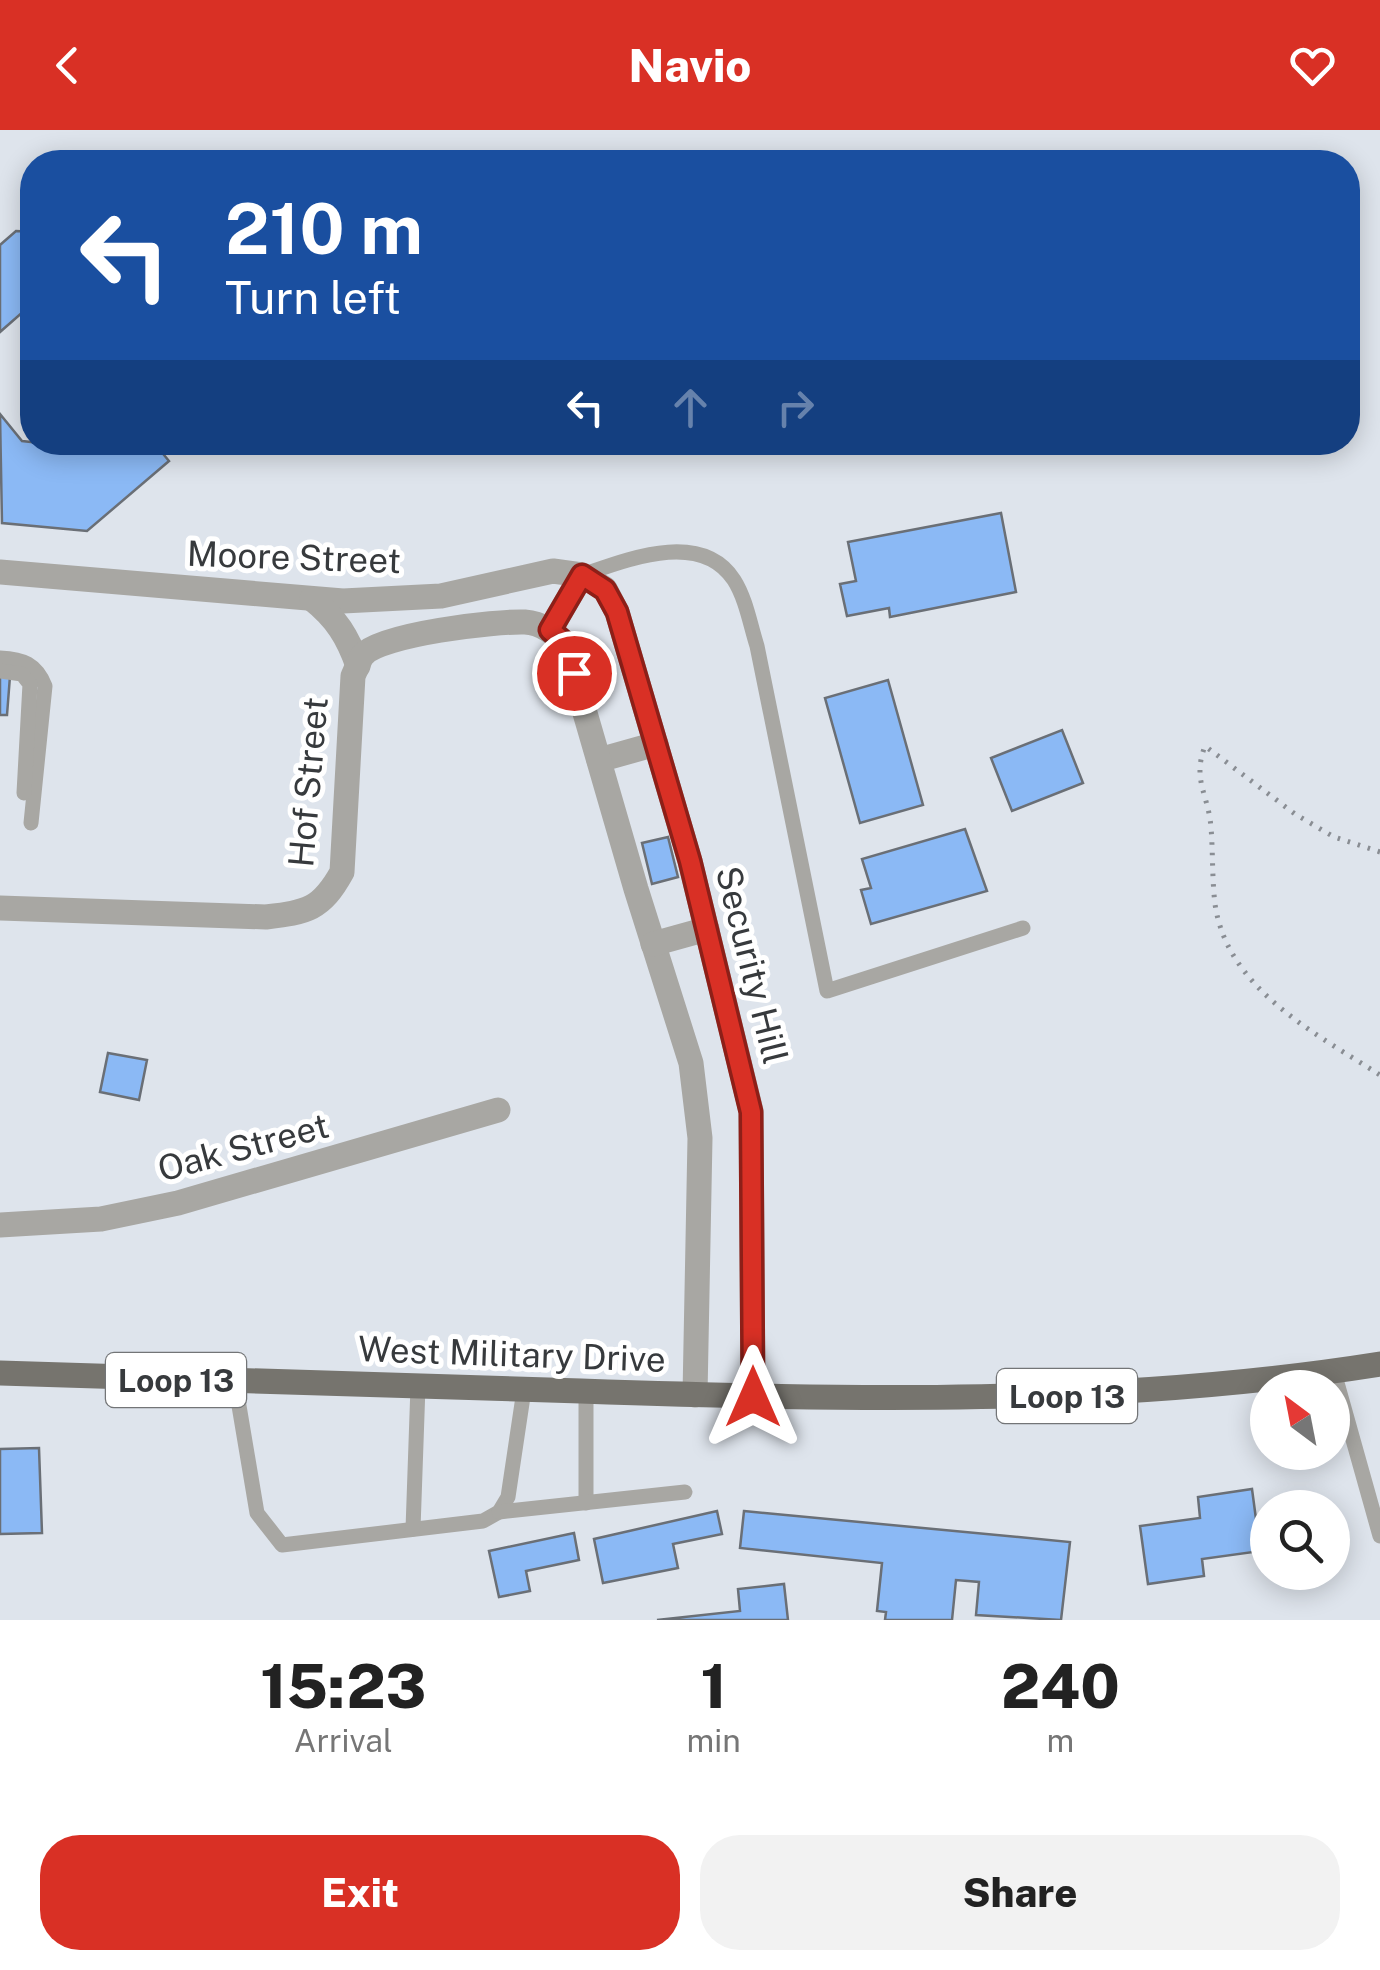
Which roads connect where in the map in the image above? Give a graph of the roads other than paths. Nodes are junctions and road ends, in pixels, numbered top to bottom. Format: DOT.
graph roads {
  1 [pos="0,572"];
  2 [pos="582,575"];
  3 [pos="312,599"];
  4 [pos="550,630"];
  5 [pos="0,658"];
  6 [pos="358,666"];
  7 [pos="0,670"];
  8 [pos="656,744"];
  9 [pos="599,760"];
  10 [pos="0,908"];
  11 [pos="1023,928"];
  12 [pos="707,929"];
  13 [pos="653,944"];
  14 [pos="498,1110"];
  15 [pos="0,1225"];
  16 [pos="1380,1364"];
  17 [pos="1346,1370"];
  18 [pos="0,1374"];
  19 [pos="1250,1381"];
  20 [pos="235,1382"];
  21 [pos="418,1386"];
  22 [pos="524,1390"];
  23 [pos="586,1392"];
  24 [pos="695,1395"];
  25 [pos="753,1397"];
  26 [pos="1350,1420"];
  27 [pos="1372,1486"];
  28 [pos="685,1492"];
  29 [pos="586,1503"];
  30 [pos="499,1512"];
  31 [pos="413,1529"];
  32 [pos="1380,1536"];
  1 -- 3 [label="street, Moore Street"];
  2 -- 3 [label="street, Moore Street"];
  2 -- 4 [label="street"];
  2 -- 8 [label="street, Security Hill"];
  2 -- 11 [label="lane"];
  3 -- 6 [label="street"];
  4 -- 6 [label="street, Hof Street"];
  4 -- 9 [label="street"];
  5 -- 7 [label="lane"];
  6 -- 10 [label="street, Hof Street"];
  8 -- 9 [label="street"];
  8 -- 12 [label="street, Security Hill"];
  9 -- 13 [label="street"];
  12 -- 13 [label="street"];
  12 -- 25 [label="street, Security Hill"];
  13 -- 24 [label="street"];
  14 -- 15 [label="street, Oak Street"];
  16 -- 17 [label="main road, West Military Drive / Loop 13"];
  18 -- 20 [label="main road, West Military Drive / Loop 13"];
  19 -- 25 [label="main road, West Military Drive / Loop 13"];
  20 -- 21 [label="main road, West Military Drive / Loop 13"];
  20 -- 31 [label="lane"];
  21 -- 22 [label="main road, West Military Drive / Loop 13"];
  21 -- 31 [label="lane"];
  22 -- 23 [label="main road, West Military Drive / Loop 13"];
  22 -- 30 [label="lane"];
  23 -- 24 [label="main road, West Military Drive / Loop 13"];
  23 -- 29 [label="lane"];
  24 -- 25 [label="main road, West Military Drive / Loop 13"];
  26 -- 27 [label="lane"];
  27 -- 32 [label="lane"];
  28 -- 29 [label="lane"];
  29 -- 30 [label="lane"];
  30 -- 31 [label="lane"];
}
